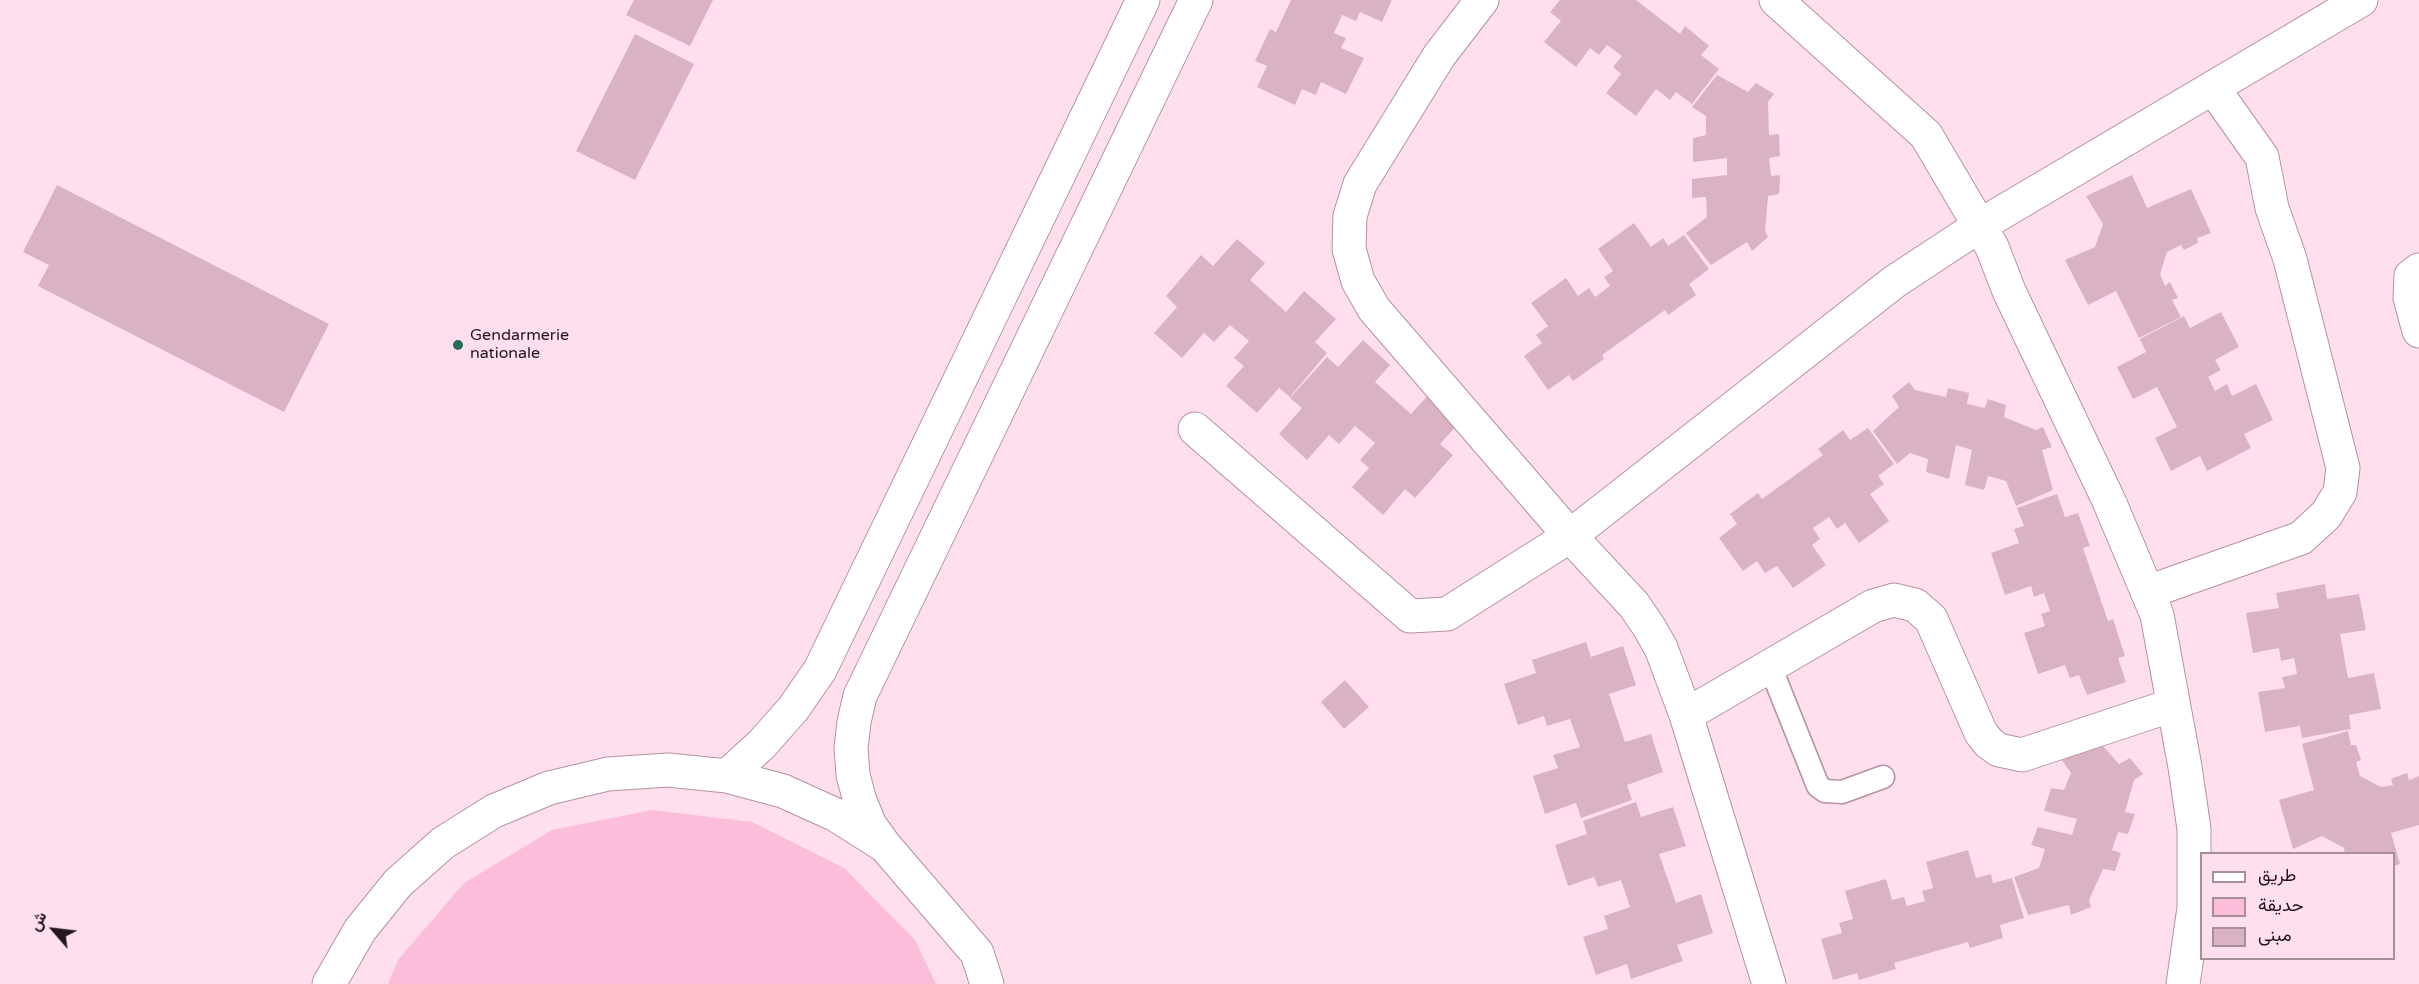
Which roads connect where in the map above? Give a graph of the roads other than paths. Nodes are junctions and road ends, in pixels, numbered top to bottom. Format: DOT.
graph roads {
  1 [pos="1143,0"];
  2 [pos="1196,0"];
  3 [pos="1482,0"];
  4 [pos="1776,0"];
  5 [pos="2361,0"];
  6 [pos="2213,87"];
  7 [pos="1979,226"];
  8 [pos="2419,270"];
  9 [pos="2419,331"];
  10 [pos="1195,429"];
  11 [pos="1570,536"];
  12 [pos="2148,592"];
  13 [pos="1770,666"];
  14 [pos="2173,705"];
  15 [pos="1686,715"];
  16 [pos="727,776"];
  17 [pos="1883,777"];
  18 [pos="885,846"];
  19 [pos="329,984"];
  20 [pos="987,984"];
  21 [pos="1769,984"];
  22 [pos="2183,984"];
  1 -- 16 [label="street"];
  2 -- 18 [label="street"];
  3 -- 11 [label="street"];
  4 -- 7 [label="street"];
  5 -- 6 [label="street"];
  6 -- 7 [label="street"];
  6 -- 12 [label="street"];
  7 -- 11 [label="street"];
  7 -- 12 [label="street"];
  8 -- 9 [label="street"];
  10 -- 11 [label="street"];
  11 -- 15 [label="street"];
  12 -- 14 [label="street"];
  13 -- 14 [label="street"];
  13 -- 15 [label="street"];
  13 -- 17 [label="lane"];
  14 -- 22 [label="street"];
  15 -- 21 [label="street"];
  16 -- 18 [label="street"];
  16 -- 19 [label="street"];
  18 -- 20 [label="street"];
}
